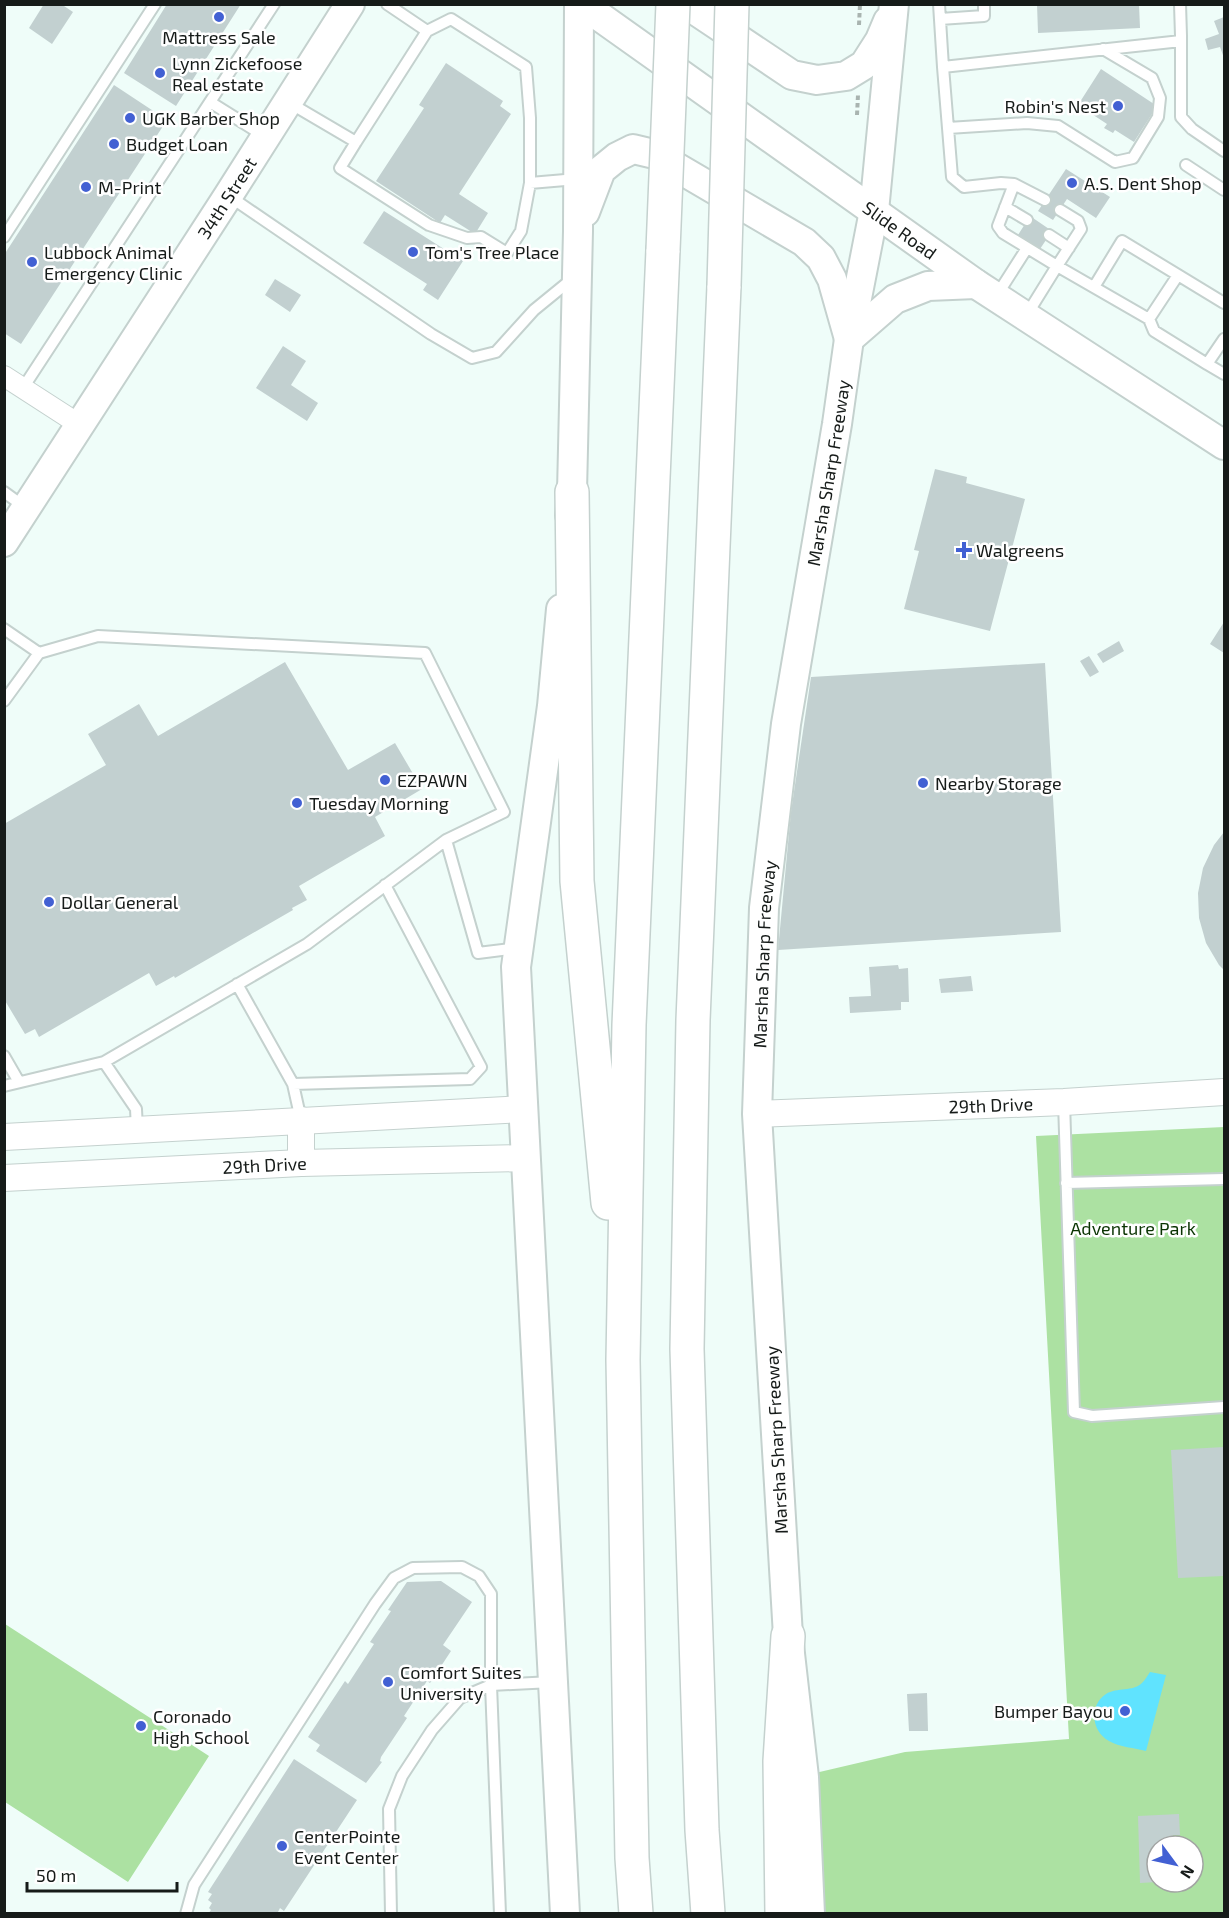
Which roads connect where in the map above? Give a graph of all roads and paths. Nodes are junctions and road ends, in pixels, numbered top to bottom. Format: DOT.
graph roads {
  1 [pos="155,4"];
  2 [pos="274,4"];
  3 [pos="350,4"];
  4 [pos="387,4"];
  5 [pos="581,4"];
  6 [pos="673,4"];
  7 [pos="686,4"];
  8 [pos="732,4"];
  9 [pos="939,4"];
  10 [pos="984,4"];
  11 [pos="1180,4"];
  12 [pos="894,6"];
  13 [pos="940,19"];
  14 [pos="427,31"];
  15 [pos="1181,40"];
  16 [pos="1103,49"];
  17 [pos="944,67"];
  18 [pos="210,102"];
  19 [pos="288,102"];
  20 [pos="948,128"];
  21 [pos="266,137"];
  22 [pos="356,142"];
  23 [pos="1224,151"];
  24 [pos="1186,165"];
  25 [pos="579,179"];
  26 [pos="530,183"];
  27 [pos="1014,184"];
  28 [pos="1224,190"];
  29 [pos="228,196"];
  30 [pos="1045,200"];
  31 [pos="1005,207"];
  32 [pos="1060,210"];
  33 [pos="874,211"];
  34 [pos="1027,220"];
  35 [pos="578,231"];
  36 [pos="1049,235"];
  37 [pos="4,237"];
  38 [pos="1027,248"];
  39 [pos="1069,248"];
  40 [pos="1058,266"];
  41 [pos="1178,275"];
  42 [pos="577,276"];
  43 [pos="1094,287"];
  44 [pos="986,291"];
  45 [pos="1224,303"];
  46 [pos="1025,316"];
  47 [pos="1149,319"];
  48 [pos="849,339"];
  49 [pos="1224,339"];
  50 [pos="1207,364"];
  51 [pos="1224,374"];
  52 [pos="4,376"];
  53 [pos="23,388"];
  54 [pos="80,425"];
  55 [pos="1224,445"];
  56 [pos="572,492"];
  57 [pos="15,500"];
  58 [pos="4,542"];
  59 [pos="4,629"];
  60 [pos="39,653"];
  61 [pos="4,701"];
  62 [pos="446,840"];
  63 [pos="385,885"];
  64 [pos="518,948"];
  65 [pos="237,984"];
  66 [pos="4,1056"];
  67 [pos="104,1062"];
  68 [pos="20,1082"];
  69 [pos="293,1084"];
  70 [pos="4,1086"];
  71 [pos="1224,1092"];
  72 [pos="1064,1102"];
  73 [pos="523,1109"];
  74 [pos="758,1114"];
  75 [pos="301,1120"];
  76 [pos="137,1130"];
  77 [pos="4,1137"];
  78 [pos="525,1158"];
  79 [pos="302,1162"];
  80 [pos="4,1178"];
  81 [pos="1224,1179"];
  82 [pos="1066,1183"];
  83 [pos="623,1360"];
  84 [pos="1224,1407"];
  85 [pos="788,1635"];
  86 [pos="552,1682"];
  87 [pos="491,1684"];
  88 [pos="186,1914"];
  89 [pos="391,1914"];
  90 [pos="500,1914"];
  91 [pos="565,1914"];
  92 [pos="636,1914"];
  93 [pos="708,1914"];
  94 [pos="782,1914"];
  95 [pos="810,1914"];
  1 -- 37 [label="lane"];
  2 -- 18 [label="lane"];
  3 -- 19 [label="main road, 34th Street"];
  4 -- 14 [label="lane"];
  5 -- 25 [label="main road"];
  5 -- 33 [label="main road, Slide Road"];
  6 -- 83 [label="highway, bridge"];
  7 -- 12 [label="main road"];
  8 -- 93 [label="highway, bridge"];
  9 -- 13 [label="lane"];
  10 -- 13 [label="lane"];
  11 -- 15 [label="lane"];
  12 -- 33 [label="main road, Marsha Sharp Freeway"];
  13 -- 17 [label="lane"];
  14 -- 22 [label="lane"];
  14 -- 26 [label="lane"];
  15 -- 16 [label="lane"];
  15 -- 23 [label="lane"];
  16 -- 17 [label="lane"];
  16 -- 20 [label="lane"];
  17 -- 20 [label="lane"];
  18 -- 21 [label="lane"];
  18 -- 53 [label="lane"];
  19 -- 21 [label="main road, 34th Street"];
  19 -- 22 [label="lane"];
  20 -- 27 [label="lane"];
  21 -- 29 [label="main road, 34th Street"];
  22 -- 26 [label="lane"];
  24 -- 28 [label="lane"];
  25 -- 26 [label="lane"];
  25 -- 35 [label="main road"];
  27 -- 30 [label="lane"];
  27 -- 31 [label="lane"];
  29 -- 42 [label="lane"];
  29 -- 54 [label="main road, 34th Street"];
  31 -- 34 [label="lane"];
  31 -- 38 [label="lane"];
  32 -- 39 [label="lane"];
  33 -- 44 [label="main road, Slide Road"];
  33 -- 48 [label="main road, Marsha Sharp Freeway"];
  35 -- 42 [label="main road"];
  35 -- 48 [label="main road"];
  36 -- 39 [label="lane"];
  38 -- 40 [label="lane"];
  38 -- 44 [label="lane"];
  39 -- 40 [label="lane"];
  40 -- 43 [label="lane"];
  40 -- 46 [label="lane"];
  41 -- 43 [label="lane"];
  41 -- 45 [label="lane"];
  41 -- 47 [label="lane"];
  42 -- 56 [label="main road"];
  43 -- 47 [label="lane"];
  44 -- 46 [label="main road, Slide Road"];
  44 -- 48 [label="main road"];
  46 -- 55 [label="main road, Slide Road"];
  47 -- 50 [label="lane"];
  48 -- 74 [label="main road, Marsha Sharp Freeway"];
  49 -- 50 [label="lane"];
  50 -- 51 [label="lane"];
  52 -- 53 [label="street"];
  53 -- 54 [label="street"];
  54 -- 57 [label="main road, 34th Street"];
  56 -- 64 [label="main road"];
  56 -- 83 [label="highway"];
  57 -- 58 [label="main road, 34th Street"];
  59 -- 60 [label="lane"];
  60 -- 61 [label="lane"];
  60 -- 62 [label="lane"];
  62 -- 63 [label="lane"];
  62 -- 64 [label="lane"];
  63 -- 65 [label="lane"];
  63 -- 69 [label="lane"];
  64 -- 73 [label="main road"];
  65 -- 67 [label="lane"];
  65 -- 69 [label="lane"];
  66 -- 68 [label="lane"];
  67 -- 68 [label="lane"];
  67 -- 76 [label="lane"];
  68 -- 70 [label="lane"];
  69 -- 75 [label="lane"];
  71 -- 72 [label="street, 29th Drive"];
  72 -- 74 [label="street, 29th Drive"];
  72 -- 82 [label="lane"];
  73 -- 75 [label="street"];
  73 -- 78 [label="main road"];
  74 -- 85 [label="main road, Marsha Sharp Freeway"];
  75 -- 76 [label="street"];
  75 -- 79 [label="street"];
  76 -- 77 [label="street"];
  78 -- 79 [label="street, 29th Drive"];
  78 -- 86 [label="main road"];
  79 -- 80 [label="street, 29th Drive"];
  81 -- 82 [label="lane"];
  82 -- 84 [label="lane"];
  83 -- 92 [label="highway"];
  85 -- 94 [label="highway"];
  85 -- 95 [label="main road, Marsha Sharp Freeway"];
  86 -- 87 [label="lane"];
  86 -- 91 [label="main road"];
  87 -- 88 [label="lane"];
  87 -- 89 [label="lane"];
  87 -- 90 [label="lane"];
}
